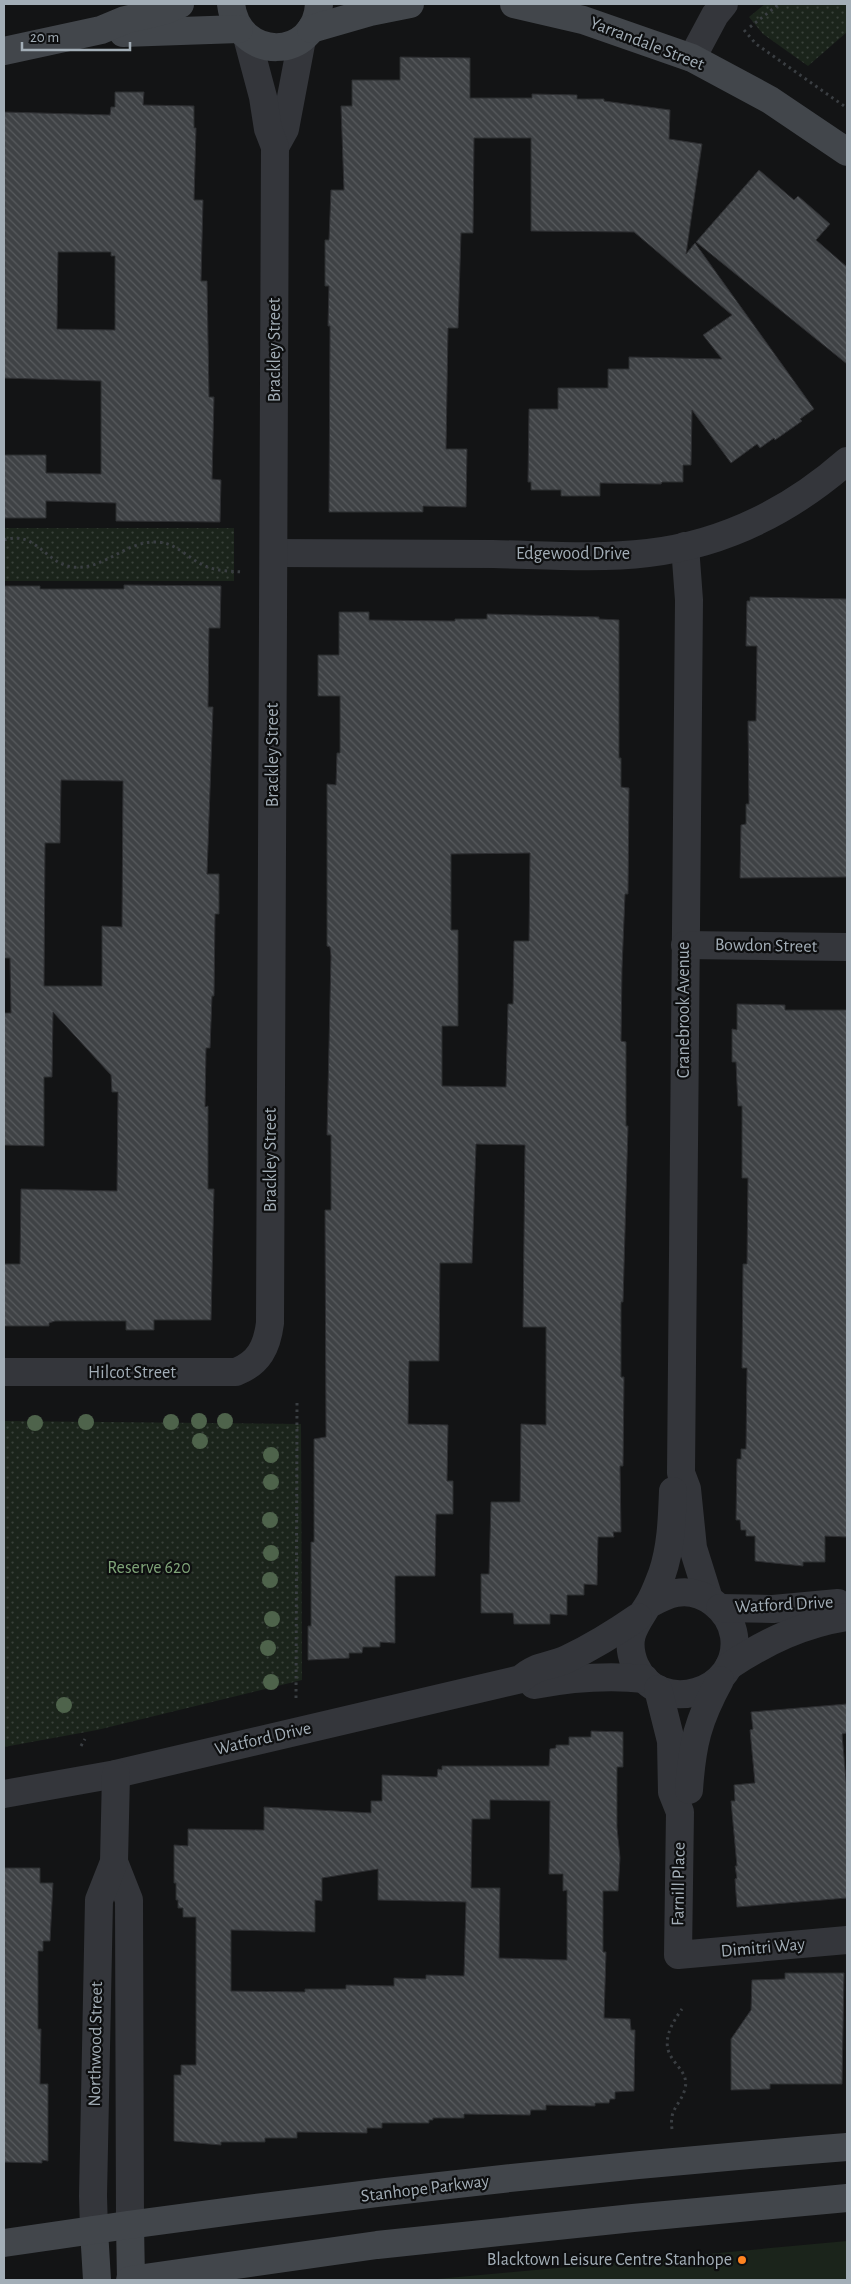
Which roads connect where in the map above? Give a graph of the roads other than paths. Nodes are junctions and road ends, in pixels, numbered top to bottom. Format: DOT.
graph roads {
  1 [pos="180,4"];
  2 [pos="410,4"];
  3 [pos="514,4"];
  4 [pos="724,4"];
  5 [pos="239,23"];
  6 [pos="311,24"];
  7 [pos="101,30"];
  8 [pos="4,51"];
  9 [pos="692,58"];
  10 [pos="275,147"];
  11 [pos="847,152"];
  12 [pos="847,461"];
  13 [pos="685,546"];
  14 [pos="274,564"];
  15 [pos="685,945"];
  16 [pos="847,947"];
  17 [pos="257,1360"];
  18 [pos="4,1372"];
  19 [pos="680,1473"];
  20 [pos="847,1602"];
  21 [pos="714,1604"];
  22 [pos="643,1611"];
  23 [pos="847,1617"];
  24 [pos="725,1673"];
  25 [pos="521,1679"];
  26 [pos="652,1684"];
  27 [pos="116,1774"];
  28 [pos="4,1794"];
  29 [pos="680,1812"];
  30 [pos="114,1862"];
  31 [pos="847,1940"];
  32 [pos="678,1955"];
  33 [pos="847,2147"];
  34 [pos="847,2198"];
  35 [pos="130,2225"];
  36 [pos="94,2230"];
  37 [pos="4,2243"];
  38 [pos="97,2280"];
  39 [pos="130,2280"];
  1 -- 7 [label="main road"];
  2 -- 6 [label="main road"];
  3 -- 9 [label="main road, Yarrandale Street"];
  4 -- 9 [label="street"];
  5 -- 6 [label="main road"];
  5 -- 7 [label="main road"];
  5 -- 10 [label="street, Brackley Street"];
  6 -- 10 [label="street, Brackley Street"];
  7 -- 8 [label="main road"];
  9 -- 11 [label="main road, Yarrandale Street"];
  10 -- 14 [label="street, Brackley Street"];
  12 -- 13 [label="street, Edgewood Drive"];
  13 -- 14 [label="street, Edgewood Drive"];
  13 -- 15 [label="street, Cranebrook Avenue"];
  14 -- 17 [label="street, Brackley Street"];
  15 -- 16 [label="street, Bowdon Street"];
  15 -- 19 [label="street, Cranebrook Avenue"];
  17 -- 18 [label="street, Hilcot Street"];
  19 -- 21 [label="street, Cranebrook Avenue"];
  19 -- 22 [label="street, Cranebrook Avenue"];
  20 -- 21 [label="street, Watford Drive"];
  21 -- 22 [label="street"];
  21 -- 24 [label="street"];
  22 -- 25 [label="street, Watford Drive"];
  22 -- 26 [label="street"];
  23 -- 24 [label="street, Watford Drive"];
  24 -- 26 [label="street"];
  24 -- 29 [label="street, Farnill Place"];
  25 -- 26 [label="street, Watford Drive"];
  25 -- 27 [label="street, Watford Drive"];
  26 -- 29 [label="street, Farnill Place"];
  27 -- 28 [label="street, Watford Drive"];
  27 -- 30 [label="street, Northwood Street"];
  29 -- 32 [label="street, Farnill Place"];
  30 -- 35 [label="street, Northwood Street"];
  30 -- 36 [label="street, Northwood Street"];
  31 -- 32 [label="street, Dimitri Way"];
  33 -- 35 [label="main road, Stanhope Parkway"];
  34 -- 39 [label="main road"];
  35 -- 36 [label="main road, Stanhope Parkway"];
  35 -- 39 [label="main road"];
  36 -- 37 [label="main road, Stanhope Parkway"];
  36 -- 38 [label="main road"];
}
